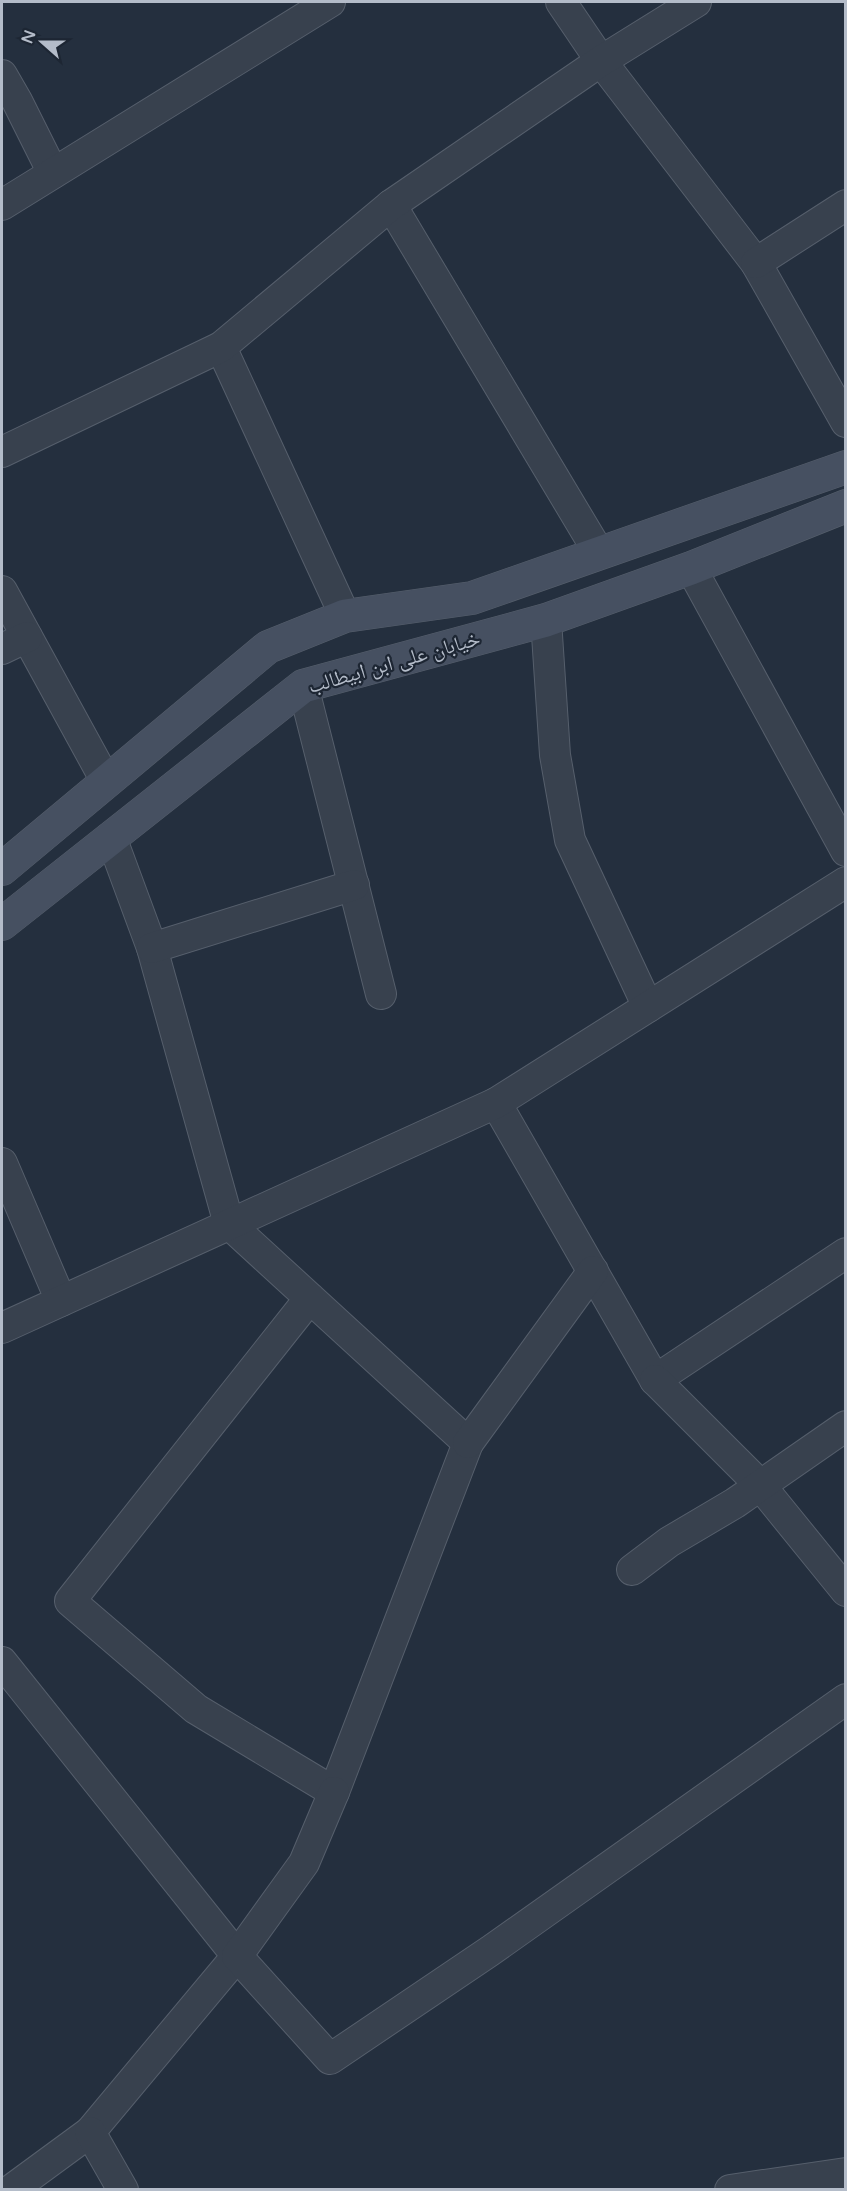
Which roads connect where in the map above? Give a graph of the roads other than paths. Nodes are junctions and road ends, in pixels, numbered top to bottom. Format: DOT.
graph roads {
  1 [pos="330,2"];
  2 [pos="561,2"];
  3 [pos="696,2"];
  4 [pos="601,61"];
  5 [pos="2,75"];
  6 [pos="53,173"];
  7 [pos="2,205"];
  8 [pos="391,205"];
  9 [pos="846,205"];
  10 [pos="756,264"];
  11 [pos="221,347"];
  12 [pos="846,422"];
  13 [pos="2,452"];
  14 [pos="846,467"];
  15 [pos="813,479"];
  16 [pos="834,511"];
  17 [pos="599,553"];
  18 [pos="691,568"];
  19 [pos="2,591"];
  20 [pos="345,616"];
  21 [pos="546,620"];
  22 [pos="14,643"];
  23 [pos="303,686"];
  24 [pos="106,781"];
  25 [pos="111,837"];
  26 [pos="846,851"];
  27 [pos="7,864"];
  28 [pos="846,882"];
  29 [pos="354,885"];
  30 [pos="34,898"];
  31 [pos="2,924"];
  32 [pos="152,948"];
  33 [pos="381,994"];
  34 [pos="648,1007"];
  35 [pos="496,1103"];
  36 [pos="2,1163"];
  37 [pos="229,1224"];
  38 [pos="846,1253"];
  39 [pos="593,1271"];
  40 [pos="310,1298"];
  41 [pos="62,1301"];
  42 [pos="2,1328"];
  43 [pos="656,1380"];
  44 [pos="846,1426"];
  45 [pos="468,1443"];
  46 [pos="760,1485"];
  47 [pos="632,1570"];
  48 [pos="846,1591"];
  49 [pos="2,1662"];
  50 [pos="846,1699"];
  51 [pos="334,1792"];
  52 [pos="237,1956"];
  53 [pos="90,2132"];
  54 [pos="846,2173"];
  55 [pos="11,2190"];
  56 [pos="123,2190"];
  57 [pos="730,2190"];
  1 -- 6 [label="street"];
  2 -- 4 [label="street"];
  3 -- 4 [label="street"];
  4 -- 8 [label="street"];
  4 -- 10 [label="street"];
  5 -- 6 [label="street"];
  6 -- 7 [label="street"];
  8 -- 11 [label="street"];
  8 -- 17 [label="street"];
  9 -- 10 [label="street"];
  10 -- 12 [label="street"];
  11 -- 13 [label="street"];
  11 -- 20 [label="street"];
  14 -- 15 [label="street, خیابان علی ابن ابیطالب"];
  15 -- 16 [label="street"];
  15 -- 17 [label="street, خیابان علی ابن ابیطالب"];
  16 -- 18 [label="street, خیابان علی ابن ابیطالب"];
  17 -- 20 [label="street, خیابان علی ابن ابیطالب"];
  18 -- 21 [label="street, خیابان علی ابن ابیطالب"];
  18 -- 26 [label="street"];
  19 -- 22 [label="street"];
  20 -- 24 [label="street, خیابان علی ابن ابیطالب"];
  21 -- 23 [label="street, خیابان علی ابن ابیطالب"];
  21 -- 34 [label="street"];
  22 -- 24 [label="street"];
  23 -- 25 [label="street, خیابان علی ابن ابیطالب"];
  23 -- 29 [label="street"];
  24 -- 27 [label="street, خیابان علی ابن ابیطالب"];
  25 -- 30 [label="street, خیابان علی ابن ابیطالب"];
  25 -- 32 [label="street"];
  27 -- 30 [label="street"];
  28 -- 34 [label="street"];
  29 -- 32 [label="street"];
  29 -- 33 [label="street"];
  30 -- 31 [label="street, خیابان علی ابن ابیطالب"];
  32 -- 37 [label="street"];
  34 -- 35 [label="street"];
  35 -- 37 [label="street"];
  35 -- 39 [label="street"];
  36 -- 41 [label="street"];
  37 -- 40 [label="street"];
  37 -- 41 [label="street"];
  38 -- 43 [label="street"];
  39 -- 43 [label="street"];
  39 -- 45 [label="street"];
  40 -- 45 [label="street"];
  40 -- 51 [label="street"];
  41 -- 42 [label="street"];
  43 -- 46 [label="street"];
  44 -- 46 [label="street"];
  45 -- 51 [label="street"];
  46 -- 47 [label="street"];
  46 -- 48 [label="street"];
  49 -- 52 [label="street"];
  50 -- 52 [label="street"];
  51 -- 52 [label="street"];
  52 -- 53 [label="street"];
  53 -- 55 [label="street"];
  53 -- 56 [label="street"];
  54 -- 57 [label="street"];
}
